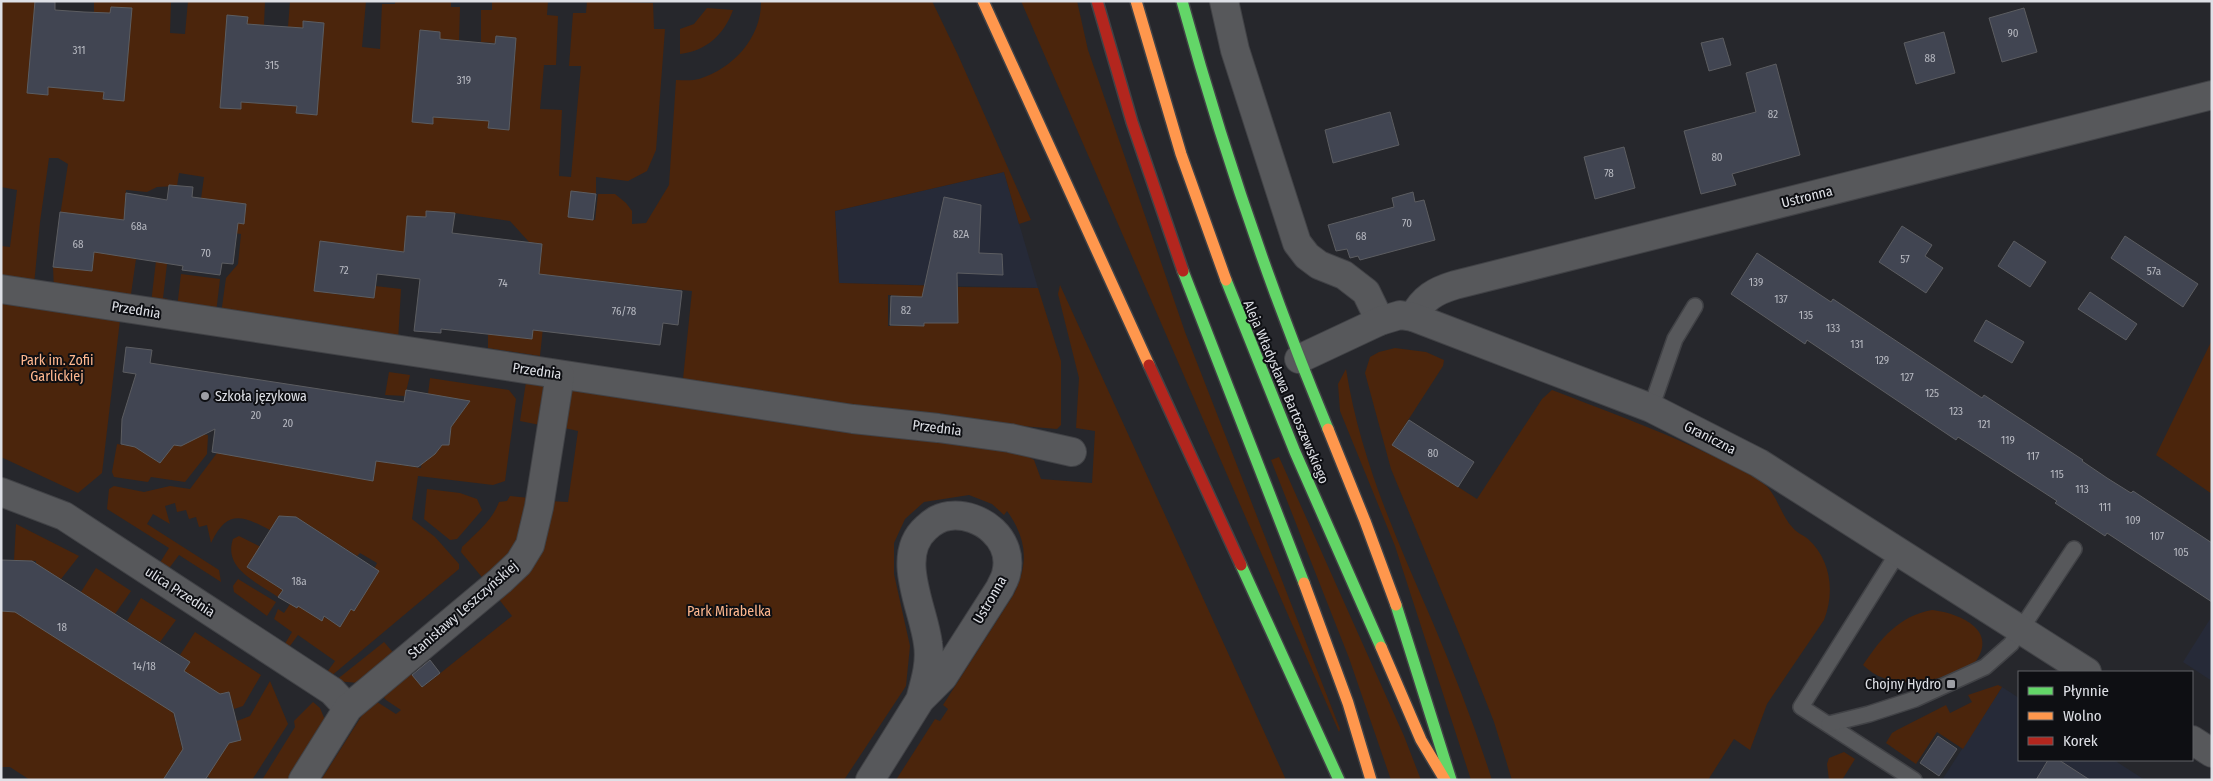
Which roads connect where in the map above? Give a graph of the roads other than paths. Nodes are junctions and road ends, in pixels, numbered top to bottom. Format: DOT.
graph roads {
  1 [pos="983,1"];
  2 [pos="1097,1"];
  3 [pos="1136,1"];
  4 [pos="1182,1"];
  5 [pos="1224,1"];
  6 [pos="1017,47"];
  7 [pos="2212,95"];
  8 [pos="1047,139"];
  9 [pos="1,289"];
  10 [pos="1695,306"];
  11 [pos="1413,317"];
  12 [pos="1380,321"];
  13 [pos="1299,359"];
  14 [pos="560,375"];
  15 [pos="1651,408"];
  16 [pos="1072,452"];
  17 [pos="1,492"];
  18 [pos="2074,549"];
  19 [pos="1899,551"];
  20 [pos="2021,630"];
  21 [pos="2085,671"];
  22 [pos="920,700"];
  23 [pos="348,708"];
  24 [pos="1829,724"];
  25 [pos="2193,741"];
  26 [pos="2212,753"];
  27 [pos="303,780"];
  28 [pos="870,780"];
  29 [pos="1339,780"];
  30 [pos="1371,780"];
  31 [pos="1445,780"];
  32 [pos="1451,780"];
  33 [pos="1914,780"];
  1 -- 8 [label="main road"];
  2 -- 30 [label="main road"];
  3 -- 31 [label="main road, Aleja Władysława Bartoszewskiego"];
  4 -- 13 [label="main road, Aleja Władysława Bartoszewskiego"];
  5 -- 12 [label="street"];
  6 -- 8 [label="main road"];
  7 -- 11 [label="street, Ustronna"];
  8 -- 29 [label="main road"];
  9 -- 14 [label="street, Przednia"];
  10 -- 15 [label="lane"];
  11 -- 12 [label="street, Graniczna"];
  11 -- 15 [label="street, Graniczna"];
  12 -- 13 [label="street, Graniczna"];
  13 -- 32 [label="main road, Aleja Władysława Bartoszewskiego"];
  14 -- 16 [label="street, Przednia"];
  14 -- 23 [label="street, Stanisławy Leszczyńskiej"];
  15 -- 19 [label="street, Graniczna"];
  17 -- 23 [label="street, ulica Przednia"];
  18 -- 20 [label="lane"];
  19 -- 20 [label="street, Graniczna"];
  19 -- 24 [label="lane"];
  20 -- 21 [label="street, Graniczna"];
  20 -- 24 [label="lane"];
  22 -- 22 [label="street, Ustronna"];
  22 -- 28 [label="street, Ustronna"];
  23 -- 27 [label="street, Stanisławy Leszczyńskiej"];
  24 -- 33 [label="lane"];
  25 -- 26 [label="street"];
}
